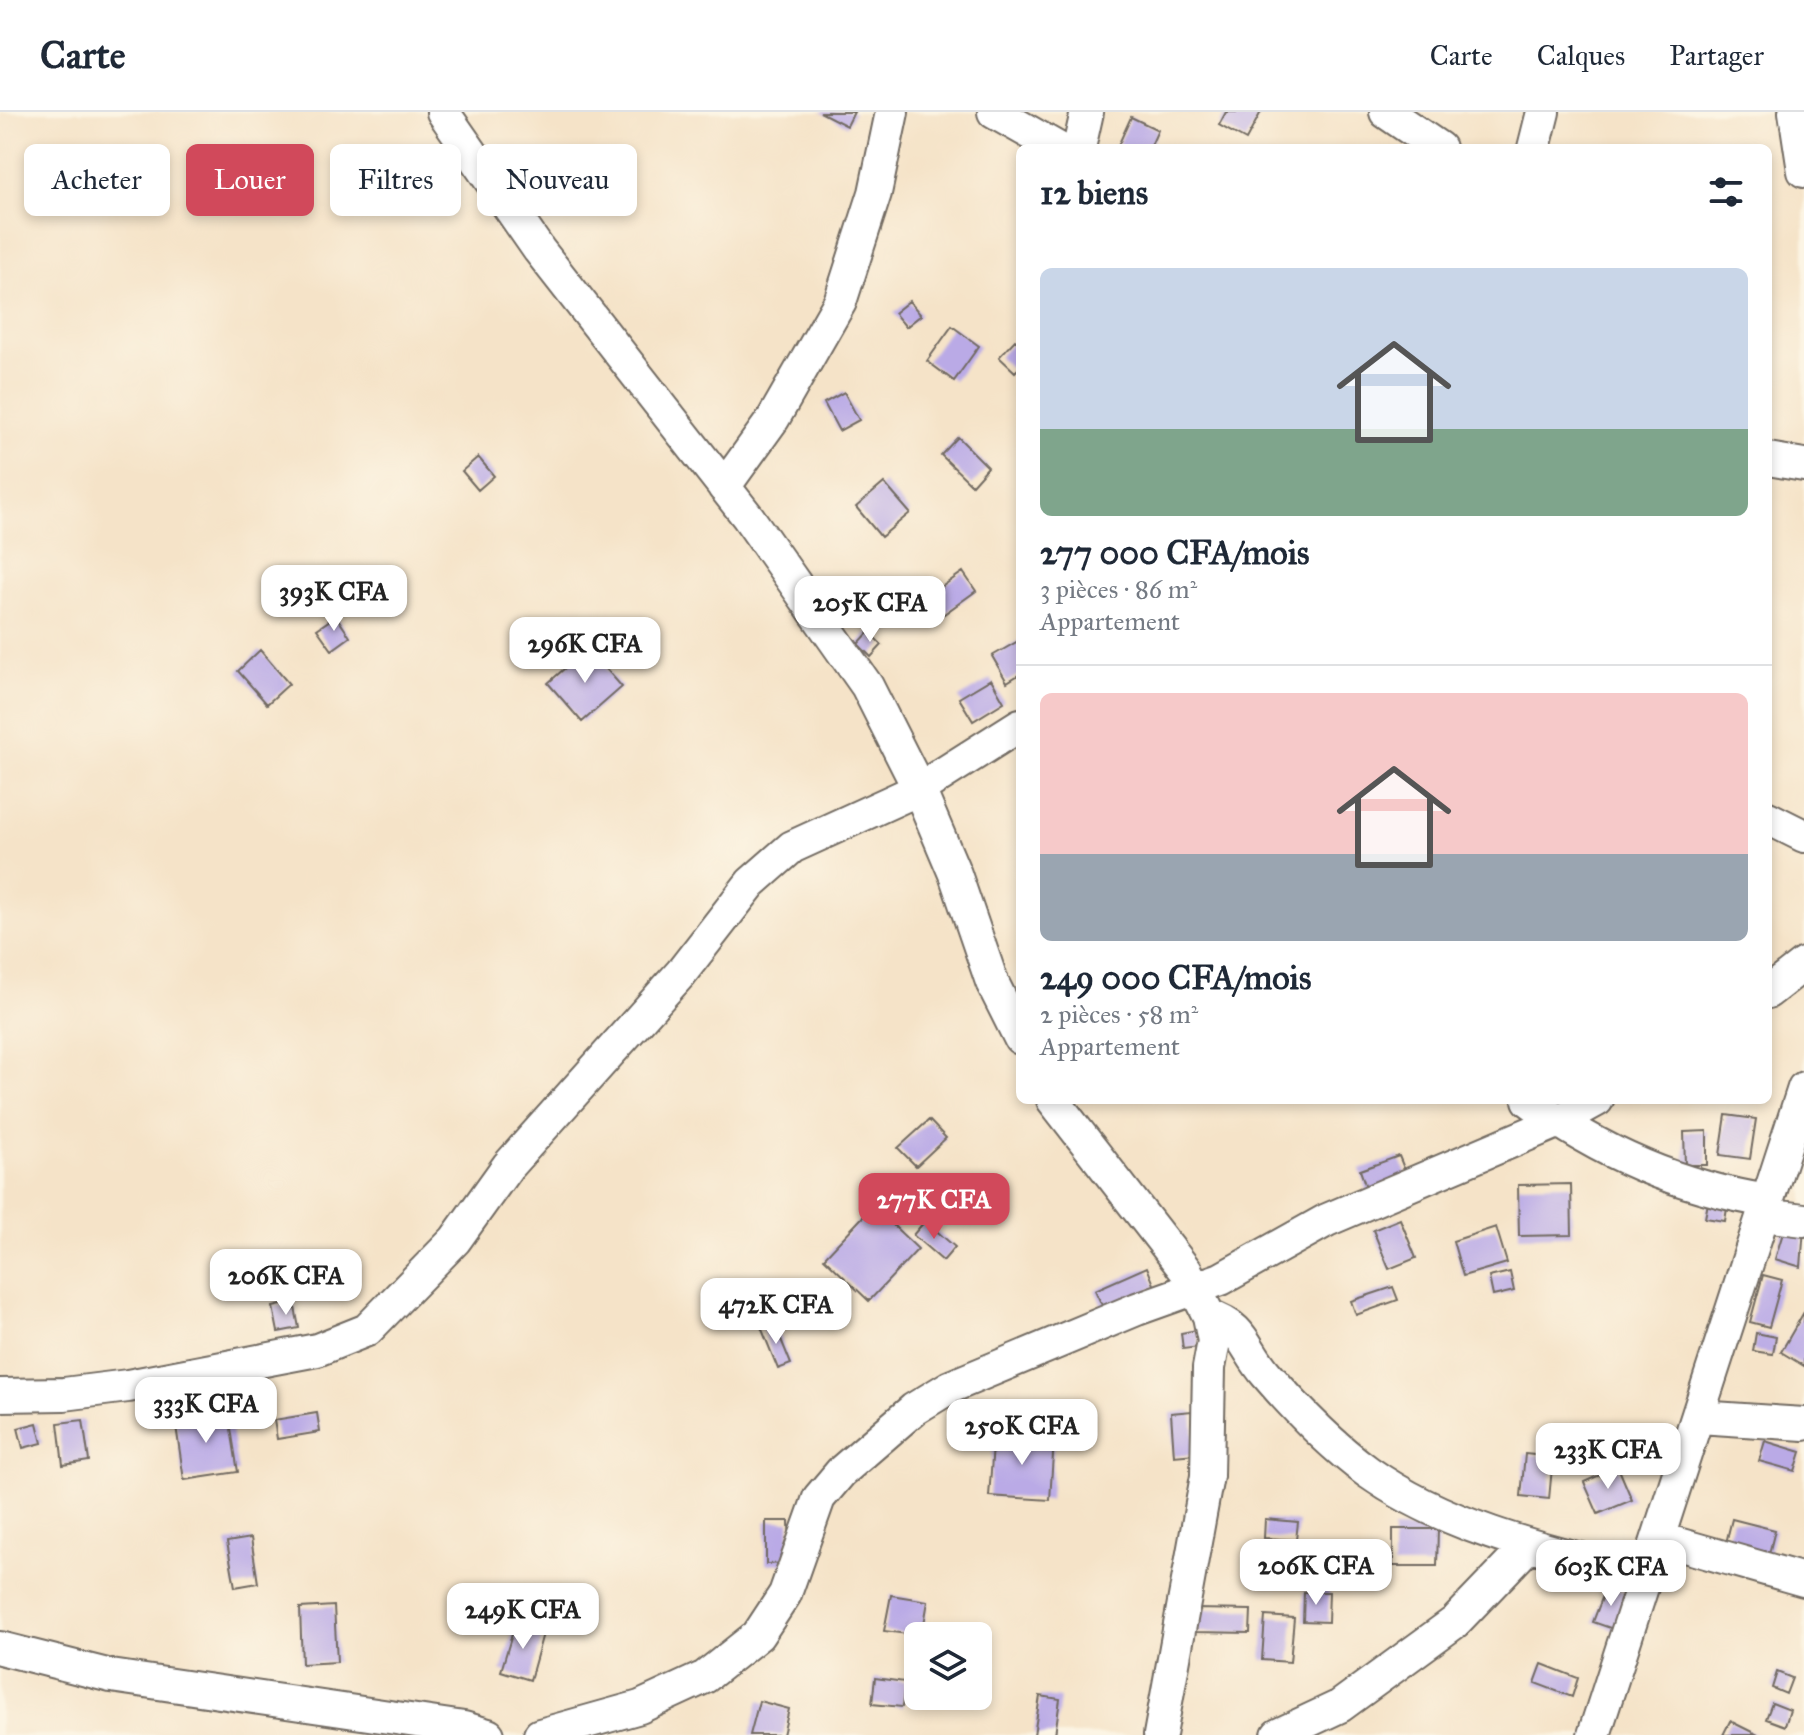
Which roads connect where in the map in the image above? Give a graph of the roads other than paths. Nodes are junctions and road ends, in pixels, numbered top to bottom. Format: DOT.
graph roads {
  1 [pos="443,112"];
  2 [pos="892,112"];
  3 [pos="994,112"];
  4 [pos="1087,112"];
  5 [pos="1386,112"];
  6 [pos="1543,112"];
  7 [pos="1795,112"];
  8 [pos="1050,144"];
  9 [pos="1080,144"];
  10 [pos="1433,144"];
  11 [pos="1535,144"];
  12 [pos="1804,171"];
  13 [pos="1772,460"];
  14 [pos="1804,465"];
  15 [pos="724,487"];
  16 [pos="1015,737"];
  17 [pos="919,789"];
  18 [pos="1772,820"];
  19 [pos="1804,836"];
  20 [pos="1804,964"];
  21 [pos="1772,989"];
  22 [pos="1016,1030"];
  23 [pos="1804,1088"];
  24 [pos="1056,1104"];
  25 [pos="1534,1104"];
  26 [pos="1590,1104"];
  27 [pos="1557,1122"];
  28 [pos="1765,1208"];
  29 [pos="1804,1220"];
  30 [pos="1201,1302"];
  31 [pos="0,1395"];
  32 [pos="1699,1417"];
  33 [pos="1804,1424"];
  34 [pos="1660,1539"];
  35 [pos="1528,1546"];
  36 [pos="1647,1576"];
  37 [pos="1804,1580"];
  38 [pos="0,1648"];
  39 [pos="488,1735"];
  40 [pos="540,1735"];
  41 [pos="1160,1735"];
  42 [pos="1278,1735"];
  43 [pos="1594,1735"];
  1 -- 15 [label="street"];
  2 -- 15 [label="street"];
  3 -- 8 [label="street"];
  4 -- 9 [label="street"];
  5 -- 10 [label="street"];
  6 -- 11 [label="street"];
  7 -- 12 [label="street"];
  13 -- 14 [label="street"];
  15 -- 17 [label="street"];
  16 -- 17 [label="street"];
  17 -- 22 [label="street"];
  17 -- 31 [label="street"];
  18 -- 19 [label="street"];
  20 -- 21 [label="street"];
  23 -- 28 [label="street"];
  24 -- 30 [label="street"];
  25 -- 27 [label="street"];
  26 -- 27 [label="street"];
  27 -- 28 [label="street"];
  27 -- 30 [label="street"];
  28 -- 29 [label="street"];
  28 -- 32 [label="street"];
  30 -- 35 [label="street"];
  30 -- 40 [label="street"];
  30 -- 41 [label="street"];
  32 -- 33 [label="street"];
  32 -- 34 [label="street"];
  34 -- 36 [label="street"];
  34 -- 37 [label="street"];
  35 -- 36 [label="street"];
  35 -- 42 [label="street"];
  36 -- 43 [label="street"];
  38 -- 39 [label="street"];
}
